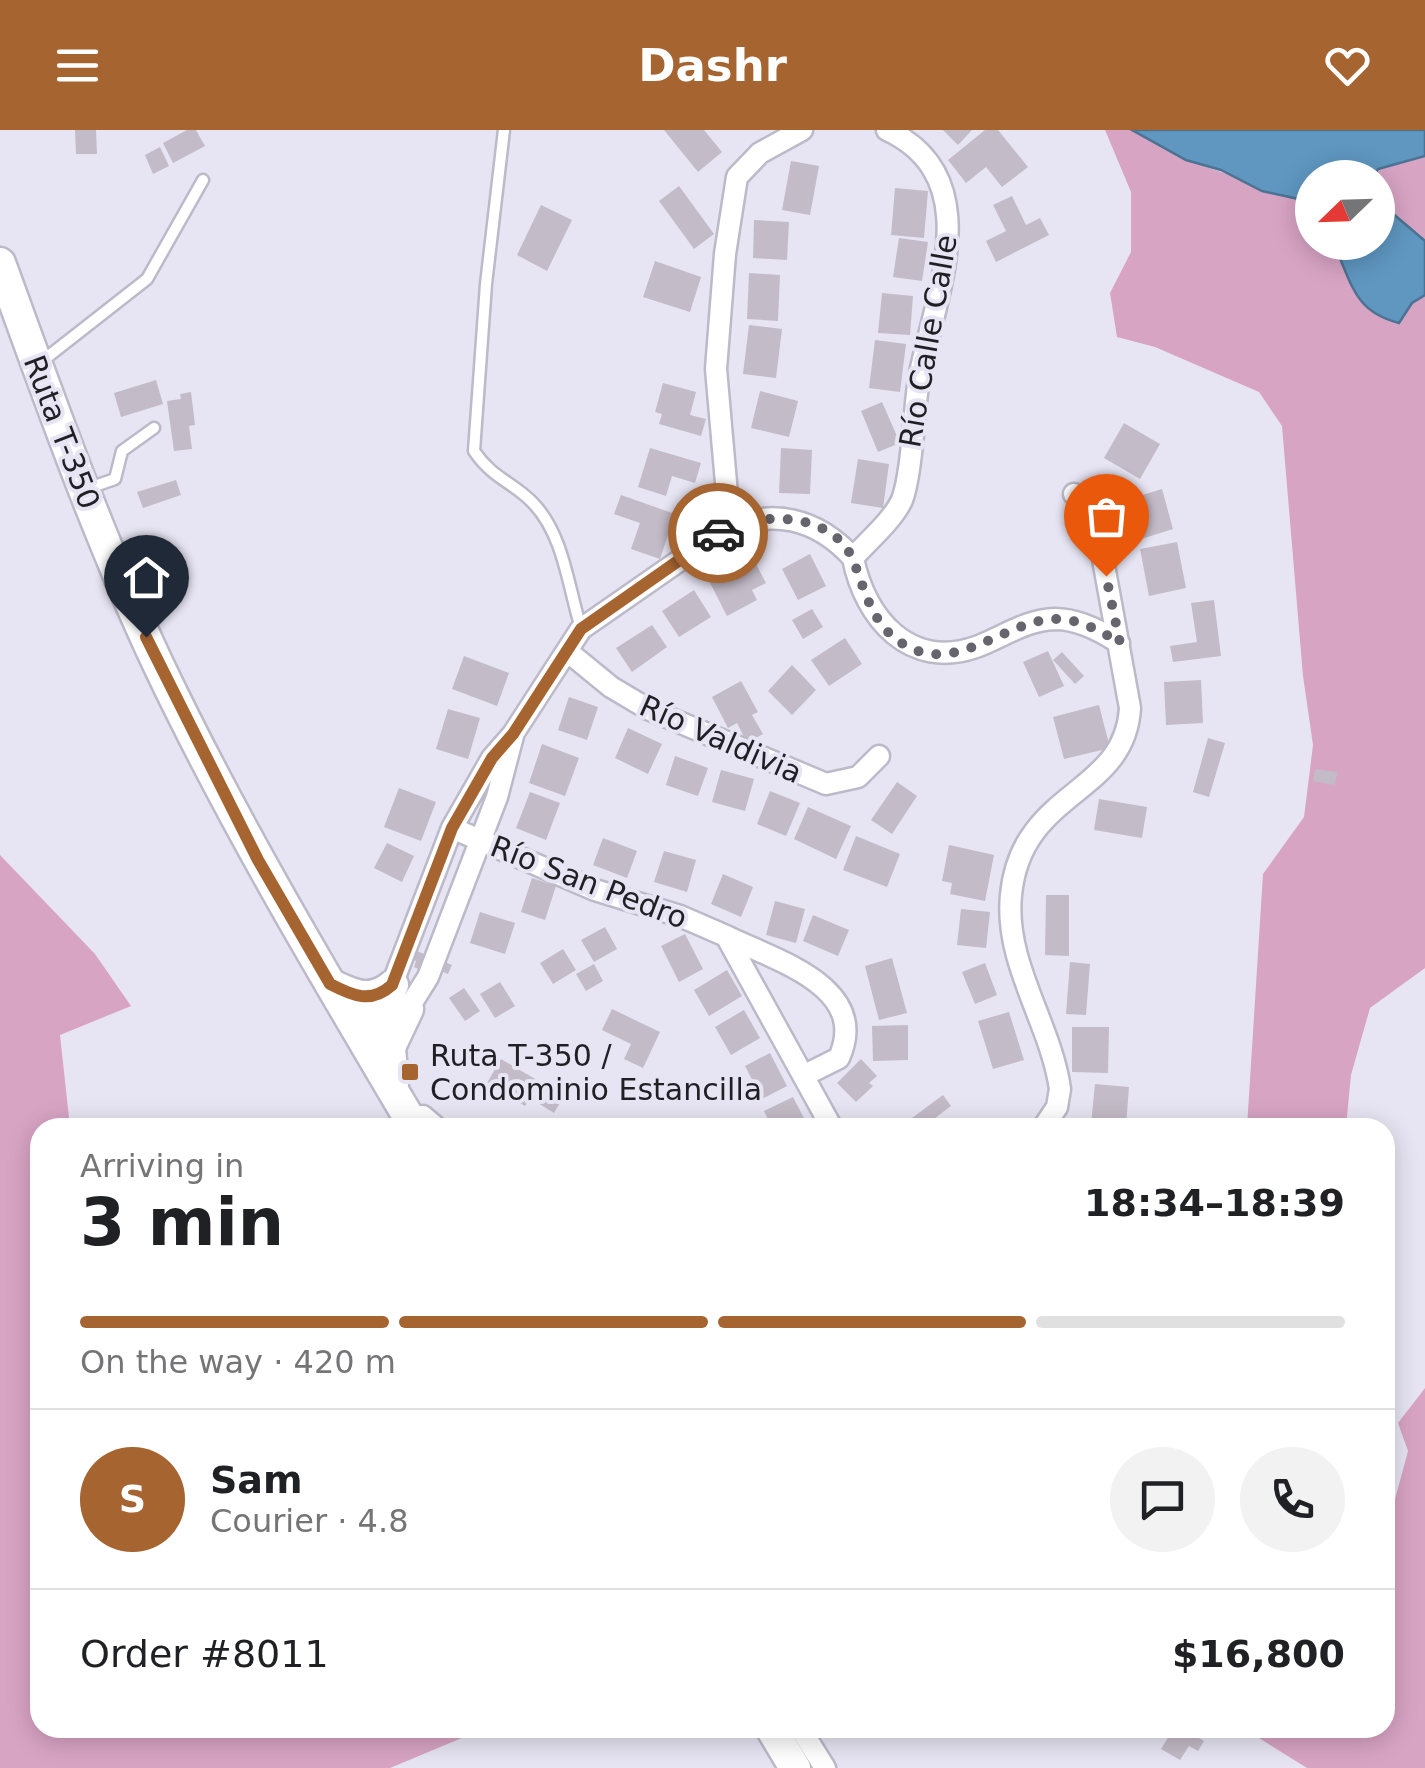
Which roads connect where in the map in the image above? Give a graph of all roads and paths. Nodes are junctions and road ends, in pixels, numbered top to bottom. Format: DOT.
graph roads {
  1 [pos="504,130"];
  2 [pos="802,130"];
  3 [pos="887,130"];
  4 [pos="203,180"];
  5 [pos="0,263"];
  6 [pos="37,366"];
  7 [pos="154,428"];
  8 [pos="84,490"];
  9 [pos="1074,494"];
  10 [pos="722,530"];
  11 [pos="852,558"];
  12 [pos="581,629"];
  13 [pos="1120,643"];
  14 [pos="567,651"];
  15 [pos="513,734"];
  16 [pos="880,756"];
  17 [pos="452,828"];
  18 [pos="479,840"];
  19 [pos="726,936"];
  20 [pos="330,984"];
  21 [pos="400,997"];
  22 [pos="360,1035"];
  23 [pos="805,1075"];
  24 [pos="414,1117"];
  25 [pos="827,1118"];
  26 [pos="1050,1118"];
  27 [pos="777,1738"];
  28 [pos="806,1738"];
  29 [pos="795,1768"];
  30 [pos="825,1768"];
  1 -- 12 [label="lane"];
  2 -- 10 [label="street"];
  3 -- 11 [label="street, Río Calle Calle"];
  4 -- 6 [label="lane"];
  5 -- 6 [label="main road, Ruta T-350"];
  6 -- 8 [label="main road, Ruta T-350"];
  7 -- 8 [label="lane"];
  8 -- 20 [label="main road, Ruta T-350"];
  9 -- 13 [label="street"];
  10 -- 11 [label="street"];
  10 -- 12 [label="street"];
  11 -- 13 [label="street"];
  12 -- 14 [label="street"];
  13 -- 26 [label="street"];
  14 -- 15 [label="street"];
  14 -- 16 [label="street, Río Valdivia"];
  15 -- 17 [label="street"];
  15 -- 18 [label="street"];
  17 -- 18 [label="street, Río San Pedro"];
  17 -- 21 [label="street"];
  18 -- 19 [label="street, Río San Pedro"];
  18 -- 21 [label="street"];
  19 -- 23 [label="street, Río San Pedro"];
  19 -- 23 [label="street, Río San Pedro"];
  20 -- 21 [label="main road"];
  20 -- 22 [label="main road, Ruta T-350"];
  21 -- 22 [label="street"];
  21 -- 24 [label="main road"];
  22 -- 24 [label="main road, Ruta T-350"];
  23 -- 25 [label="street, Río San Pedro"];
  27 -- 29 [label="main road"];
  28 -- 30 [label="street"];
}
